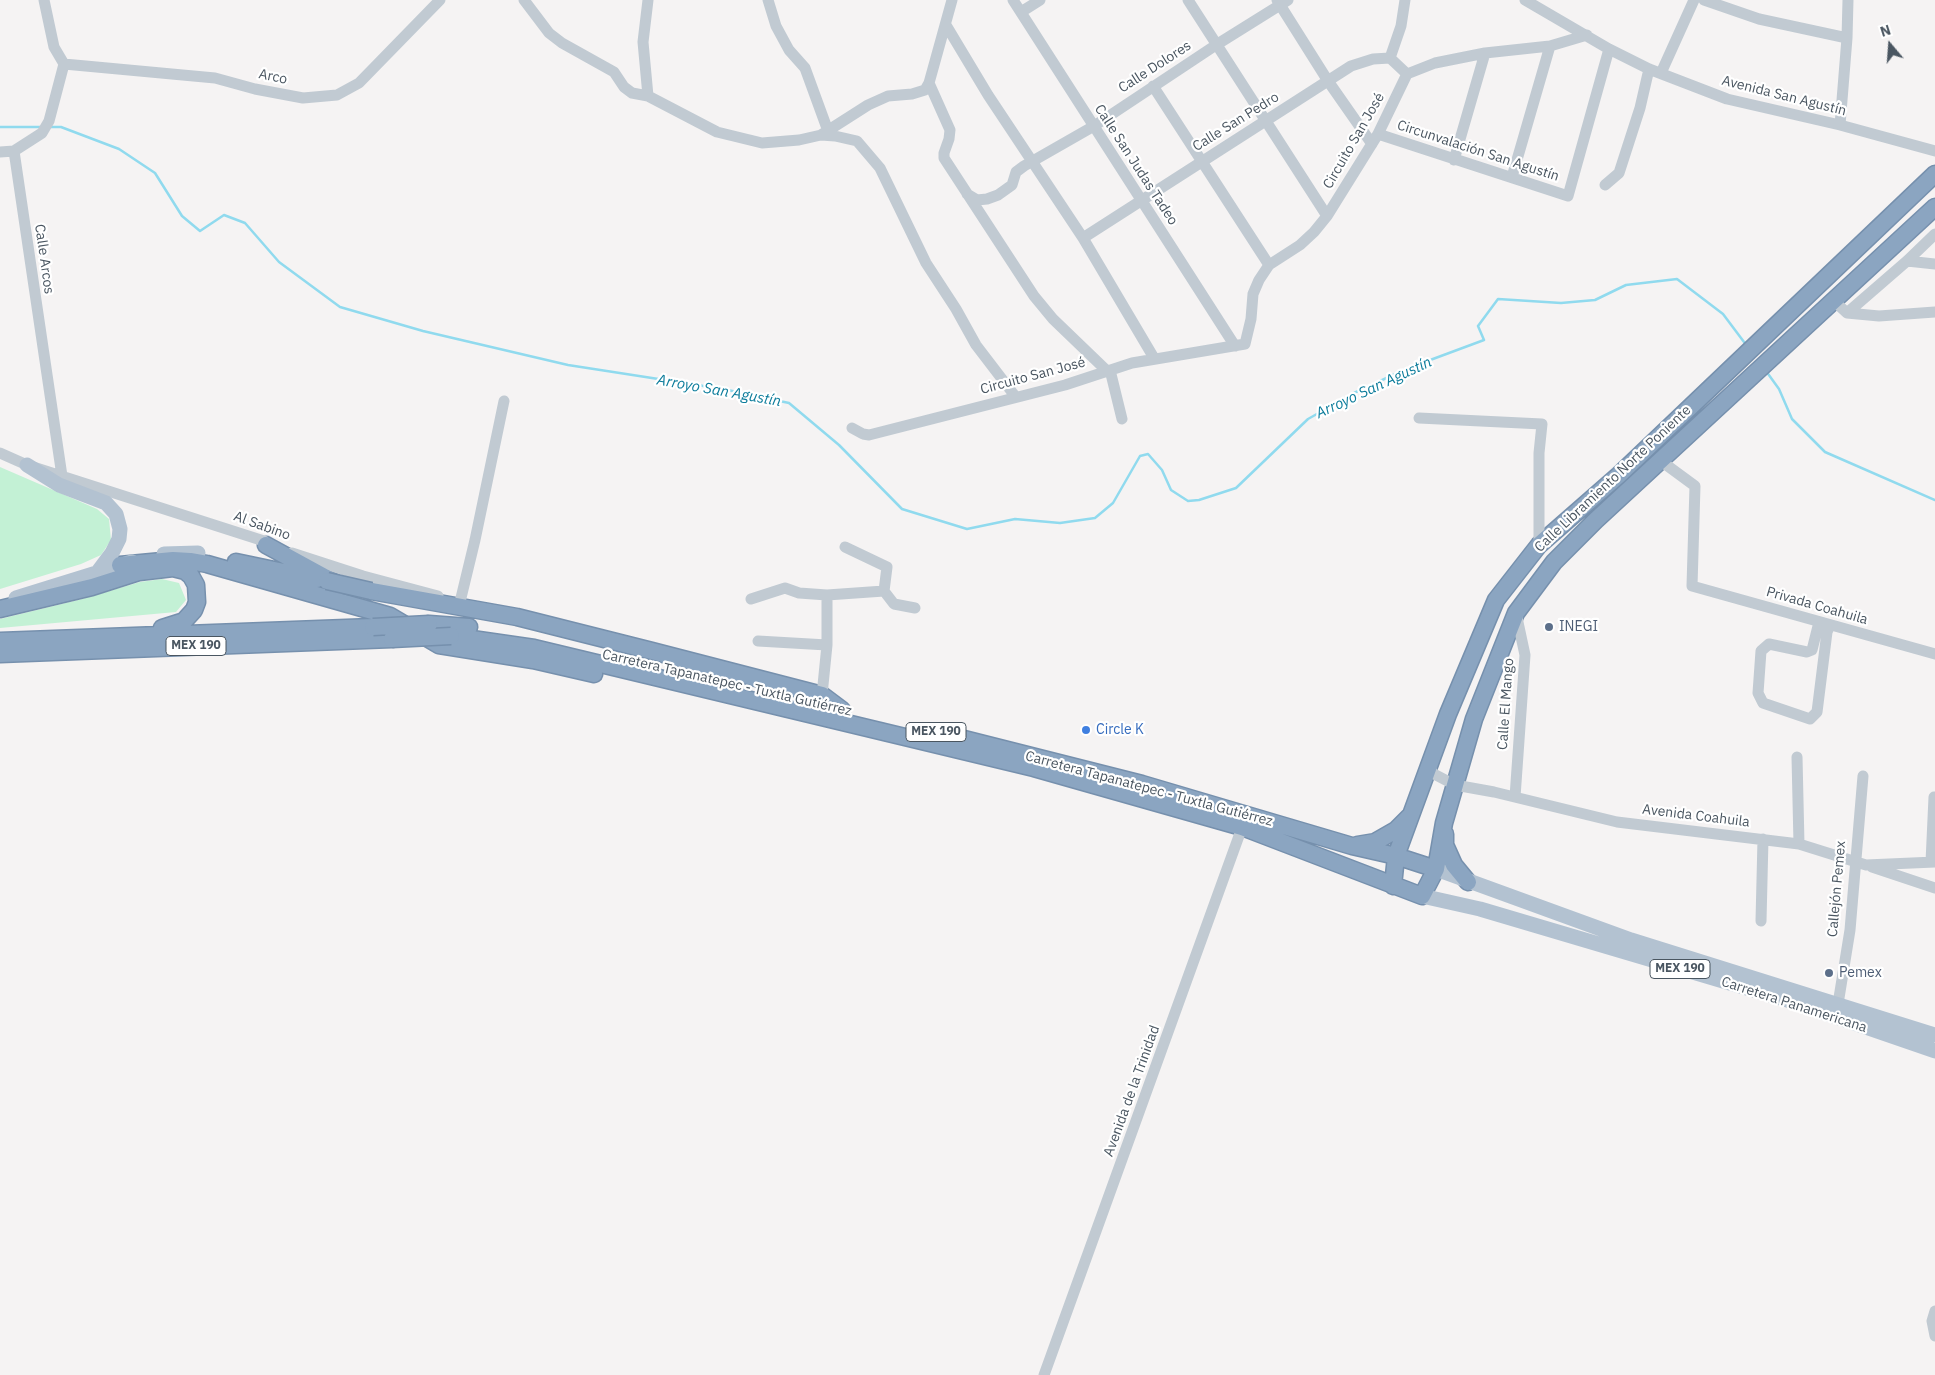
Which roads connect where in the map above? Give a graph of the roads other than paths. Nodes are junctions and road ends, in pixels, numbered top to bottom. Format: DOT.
graph roads {
  1 [pos="44,0"];
  2 [pos="440,0"];
  3 [pos="524,0"];
  4 [pos="648,0"];
  5 [pos="768,0"];
  6 [pos="952,0"];
  7 [pos="1013,0"];
  8 [pos="1040,0"];
  9 [pos="1188,0"];
  10 [pos="1405,0"];
  11 [pos="1525,0"];
  12 [pos="1694,0"];
  13 [pos="1704,0"];
  14 [pos="1848,0"];
  15 [pos="1282,2"];
  16 [pos="1021,12"];
  17 [pos="946,25"];
  18 [pos="1587,36"];
  19 [pos="1847,38"];
  20 [pos="1216,45"];
  21 [pos="1550,46"];
  22 [pos="1609,49"];
  23 [pos="1485,53"];
  24 [pos="1390,58"];
  25 [pos="64,64"];
  26 [pos="1649,69"];
  27 [pos="1661,73"];
  28 [pos="1407,74"];
  29 [pos="1328,81"];
  30 [pos="929,83"];
  31 [pos="1153,86"];
  32 [pos="648,96"];
  33 [pos="1265,122"];
  34 [pos="1840,125"];
  35 [pos="1094,126"];
  36 [pos="824,133"];
  37 [pos="1375,139"];
  38 [pos="14,151"];
  39 [pos="1935,151"];
  40 [pos="0,152"];
  41 [pos="1454,160"];
  42 [pos="1202,162"];
  43 [pos="1032,163"];
  44 [pos="1935,174"];
  45 [pos="1512,177"];
  46 [pos="1605,185"];
  47 [pos="967,194"];
  48 [pos="1141,200"];
  49 [pos="1935,207"];
  50 [pos="1326,216"];
  51 [pos="1935,234"];
  52 [pos="1083,238"];
  53 [pos="1907,261"];
  54 [pos="1935,264"];
  55 [pos="1269,265"];
  56 [pos="1834,301"];
  57 [pos="1935,312"];
  58 [pos="1846,313"];
  59 [pos="1240,345"];
  60 [pos="1154,358"];
  61 [pos="1108,370"];
  62 [pos="1015,396"];
  63 [pos="504,401"];
  64 [pos="1419,418"];
  65 [pos="1122,419"];
  66 [pos="852,428"];
  67 [pos="0,453"];
  68 [pos="1660,461"];
  69 [pos="26,465"];
  70 [pos="62,476"];
  71 [pos="266,545"];
  72 [pos="1539,545"];
  73 [pos="845,547"];
  74 [pos="198,553"];
  75 [pos="120,565"];
  76 [pos="97,573"];
  77 [pos="884,591"];
  78 [pos="827,595"];
  79 [pos="751,599"];
  80 [pos="460,602"];
  81 [pos="0,603"];
  82 [pos="915,608"];
  83 [pos="0,609"];
  84 [pos="1516,613"];
  85 [pos="390,616"];
  86 [pos="517,617"];
  87 [pos="1824,623"];
  88 [pos="122,635"];
  89 [pos="0,641"];
  90 [pos="758,641"];
  91 [pos="827,645"];
  92 [pos="0,654"];
  93 [pos="1935,654"];
  94 [pos="731,695"];
  95 [pos="822,695"];
  96 [pos="842,710"];
  97 [pos="1797,757"];
  98 [pos="1428,767"];
  99 [pos="1863,776"];
  100 [pos="1455,785"];
  101 [pos="1515,797"];
  102 [pos="1934,797"];
  103 [pos="1412,813"];
  104 [pos="1244,821"];
  105 [pos="1444,823"];
  106 [pos="1763,839"];
  107 [pos="1799,844"];
  108 [pos="1352,846"];
  109 [pos="1396,856"];
  110 [pos="1854,861"];
  111 [pos="1933,862"];
  112 [pos="1866,865"];
  113 [pos="1436,869"];
  114 [pos="1468,882"];
  115 [pos="1393,886"];
  116 [pos="1935,888"];
  117 [pos="1422,896"];
  118 [pos="1761,921"];
  119 [pos="1838,1004"];
  120 [pos="1935,1035"];
  121 [pos="1935,1051"];
  122 [pos="1935,1311"];
  123 [pos="1935,1336"];
  124 [pos="1044,1375"];
  1 -- 25 [label="street"];
  2 -- 25 [label="street, Arco"];
  3 -- 32 [label="street"];
  4 -- 32 [label="street"];
  5 -- 36 [label="street"];
  6 -- 17 [label="street"];
  7 -- 16 [label="street, Calle San Judas Tadeo"];
  8 -- 16 [label="street"];
  9 -- 20 [label="street"];
  10 -- 24 [label="street"];
  11 -- 18 [label="street, Avenida San Agustín"];
  12 -- 27 [label="street"];
  13 -- 19 [label="street"];
  14 -- 19 [label="street"];
  15 -- 20 [label="street, Calle Dolores"];
  15 -- 29 [label="street"];
  16 -- 35 [label="street, Calle San Judas Tadeo"];
  17 -- 30 [label="street"];
  17 -- 43 [label="street"];
  18 -- 21 [label="street"];
  18 -- 22 [label="street, Avenida San Agustín"];
  19 -- 34 [label="street"];
  20 -- 31 [label="street, Calle Dolores"];
  20 -- 33 [label="street"];
  21 -- 23 [label="street"];
  21 -- 45 [label="street"];
  22 -- 26 [label="street, Avenida San Agustín"];
  22 -- 45 [label="street, Circunvalación San Agustín"];
  23 -- 28 [label="street"];
  23 -- 41 [label="street"];
  24 -- 28 [label="street"];
  24 -- 29 [label="street, Calle San Pedro"];
  25 -- 38 [label="street"];
  26 -- 27 [label="street, Avenida San Agustín"];
  26 -- 46 [label="street"];
  27 -- 34 [label="street, Avenida San Agustín"];
  28 -- 37 [label="street, Circuito San José"];
  29 -- 33 [label="street, Calle San Pedro"];
  29 -- 37 [label="street"];
  30 -- 36 [label="street"];
  30 -- 47 [label="street"];
  31 -- 35 [label="street, Calle Dolores"];
  31 -- 42 [label="street"];
  32 -- 36 [label="street"];
  33 -- 42 [label="street, Calle San Pedro"];
  33 -- 50 [label="street"];
  34 -- 39 [label="street, Avenida San Agustín"];
  35 -- 43 [label="street, Calle Dolores"];
  35 -- 48 [label="street, Calle San Judas Tadeo"];
  36 -- 62 [label="street"];
  37 -- 41 [label="street, Circunvalación San Agustín"];
  37 -- 50 [label="street, Circuito San José"];
  38 -- 40 [label="street"];
  38 -- 70 [label="street, Calle Arcos"];
  41 -- 45 [label="street, Circunvalación San Agustín"];
  42 -- 48 [label="street, Calle San Pedro"];
  42 -- 55 [label="street"];
  43 -- 47 [label="street, Calle Dolores"];
  43 -- 52 [label="street"];
  44 -- 72 [label="highway, Calle Libramiento Norte Poniente"];
  47 -- 61 [label="street"];
  48 -- 52 [label="street, Calle San Pedro"];
  48 -- 59 [label="street, Calle San Judas Tadeo"];
  49 -- 56 [label="highway, Calle Libramiento Norte Poniente"];
  50 -- 55 [label="street, Circuito San José"];
  51 -- 53 [label="street"];
  52 -- 60 [label="street"];
  53 -- 54 [label="street"];
  53 -- 58 [label="street"];
  55 -- 59 [label="street, Circuito San José"];
  56 -- 58 [label="street"];
  56 -- 68 [label="highway, Calle Libramiento Norte Poniente"];
  57 -- 58 [label="street"];
  59 -- 60 [label="street, Circuito San José"];
  60 -- 61 [label="street, Circuito San José"];
  61 -- 62 [label="street, Circuito San José"];
  61 -- 65 [label="street"];
  62 -- 66 [label="street, Circuito San José"];
  63 -- 80 [label="street"];
  64 -- 72 [label="street"];
  67 -- 69 [label="street, Al Sabino"];
  68 -- 84 [label="highway, Calle Libramiento Norte Poniente"];
  68 -- 87 [label="street, Privada Coahuila"];
  69 -- 70 [label="street, Al Sabino"];
  69 -- 76 [label="main road"];
  70 -- 71 [label="street, Al Sabino"];
  71 -- 80 [label="street, Al Sabino"];
  71 -- 85 [label="highway"];
  72 -- 98 [label="highway, Calle Libramiento Norte Poniente"];
  73 -- 77 [label="street"];
  74 -- 75 [label="main road, MEX 190"];
  74 -- 86 [label="highway, MEX 190, bridge"];
  75 -- 76 [label="main road, MEX 190"];
  75 -- 85 [label="highway"];
  76 -- 81 [label="main road, MEX 190"];
  77 -- 78 [label="street"];
  77 -- 82 [label="street"];
  78 -- 79 [label="street"];
  78 -- 91 [label="street"];
  80 -- 86 [label="street, Al Sabino"];
  83 -- 88 [label="highway"];
  84 -- 100 [label="highway, Calle Libramiento Norte Poniente"];
  84 -- 101 [label="street, Calle El Mango"];
  85 -- 94 [label="highway"];
  86 -- 95 [label="highway, MEX 190"];
  87 -- 87 [label="street"];
  87 -- 93 [label="street, Privada Coahuila"];
  88 -- 89 [label="highway, Carretera Tapanatepec - Tuxtla Gutiérrez / MEX 190"];
  88 -- 96 [label="highway, Carretera Tapanatepec - Tuxtla Gutiérrez / MEX 190, bridge"];
  90 -- 91 [label="street"];
  91 -- 95 [label="street"];
  92 -- 94 [label="highway, Carretera Tapanatepec - Tuxtla Gutiérrez / MEX 190, bridge"];
  94 -- 104 [label="highway, Carretera Tapanatepec - Tuxtla Gutiérrez / MEX 190"];
  95 -- 96 [label="highway, MEX 190"];
  96 -- 104 [label="highway, Carretera Tapanatepec - Tuxtla Gutiérrez / MEX 190"];
  97 -- 107 [label="street"];
  98 -- 100 [label="street, Avenida Coahuila"];
  98 -- 103 [label="highway, Calle Libramiento Norte Poniente"];
  99 -- 110 [label="street, Callejón Pemex"];
  100 -- 101 [label="street, Avenida Coahuila"];
  100 -- 105 [label="highway, Calle Libramiento Norte Poniente"];
  101 -- 106 [label="street, Avenida Coahuila"];
  102 -- 111 [label="street"];
  103 -- 108 [label="highway"];
  103 -- 109 [label="highway, Calle Libramiento Norte Poniente"];
  104 -- 108 [label="highway, Carretera Tapanatepec - Tuxtla Gutiérrez / MEX 190"];
  104 -- 115 [label="highway, Carretera Tapanatepec - Tuxtla Gutiérrez / MEX 190"];
  104 -- 124 [label="street, Avenida de la Trinidad"];
  105 -- 113 [label="highway, Calle Libramiento Norte Poniente"];
  105 -- 114 [label="highway"];
  106 -- 107 [label="street, Avenida Coahuila"];
  106 -- 118 [label="street"];
  107 -- 110 [label="street, Avenida Coahuila"];
  108 -- 109 [label="highway, Carretera Tapanatepec - Tuxtla Gutiérrez / MEX 190"];
  109 -- 113 [label="highway, Carretera Tapanatepec - Tuxtla Gutiérrez / MEX 190"];
  109 -- 115 [label="highway, Calle Libramiento Norte Poniente"];
  110 -- 112 [label="street, Avenida Coahuila"];
  110 -- 119 [label="street, Callejón Pemex"];
  111 -- 112 [label="street, Avenida Coahuila"];
  112 -- 116 [label="street"];
  113 -- 114 [label="main road, Carretera Panamericana / MEX 190"];
  113 -- 117 [label="highway, Calle Libramiento Norte Poniente"];
  114 -- 119 [label="main road, Carretera Panamericana / MEX 190"];
  115 -- 117 [label="highway, Carretera Tapanatepec - Tuxtla Gutiérrez / MEX 190"];
  117 -- 121 [label="main road, Carretera Panamericana / MEX 190"];
  119 -- 120 [label="main road, Carretera Panamericana / MEX 190"];
  122 -- 123 [label="street"];
}
